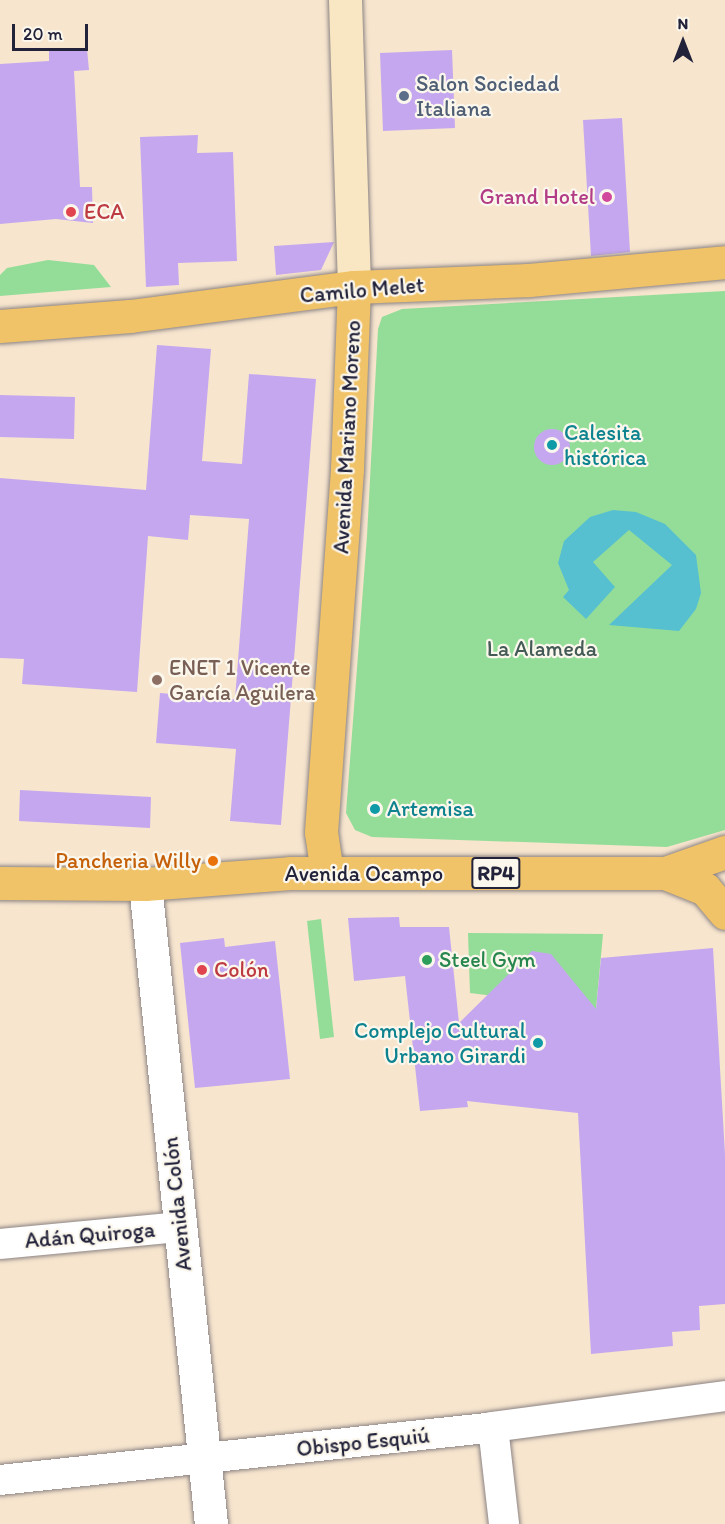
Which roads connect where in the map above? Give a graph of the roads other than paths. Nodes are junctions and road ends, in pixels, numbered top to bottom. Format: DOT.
graph roads {
  1 [pos="345,0"];
  2 [pos="725,262"];
  3 [pos="354,287"];
  4 [pos="0,326"];
  5 [pos="725,852"];
  6 [pos="327,873"];
  7 [pos="665,873"];
  8 [pos="0,883"];
  9 [pos="145,884"];
  10 [pos="725,913"];
  11 [pos="179,1227"];
  12 [pos="0,1244"];
  13 [pos="725,1396"];
  14 [pos="493,1427"];
  15 [pos="204,1460"];
  16 [pos="0,1480"];
  17 [pos="211,1524"];
  18 [pos="504,1524"];
  1 -- 3 [label="main road, Avenida Mariano Moreno"];
  2 -- 3 [label="main road, Camilo Melet"];
  3 -- 4 [label="main road, Camilo Melet"];
  3 -- 6 [label="main road, Avenida Mariano Moreno"];
  5 -- 7 [label="main road, Avenida Ocampo / RP4"];
  6 -- 7 [label="main road, Avenida Ocampo / RP4"];
  6 -- 9 [label="main road, Avenida Ocampo / RP4"];
  7 -- 10 [label="main road"];
  8 -- 9 [label="main road, Avenida Ocampo / RP4"];
  9 -- 11 [label="street, Avenida Colón"];
  11 -- 12 [label="street, Adán Quiroga"];
  11 -- 15 [label="street, Avenida Colón"];
  13 -- 14 [label="street, Obispo Esquiú"];
  14 -- 15 [label="street, Obispo Esquiú"];
  14 -- 18 [label="street"];
  15 -- 16 [label="street, Obispo Esquiú"];
  15 -- 17 [label="street, Avenida Colón"];
}
